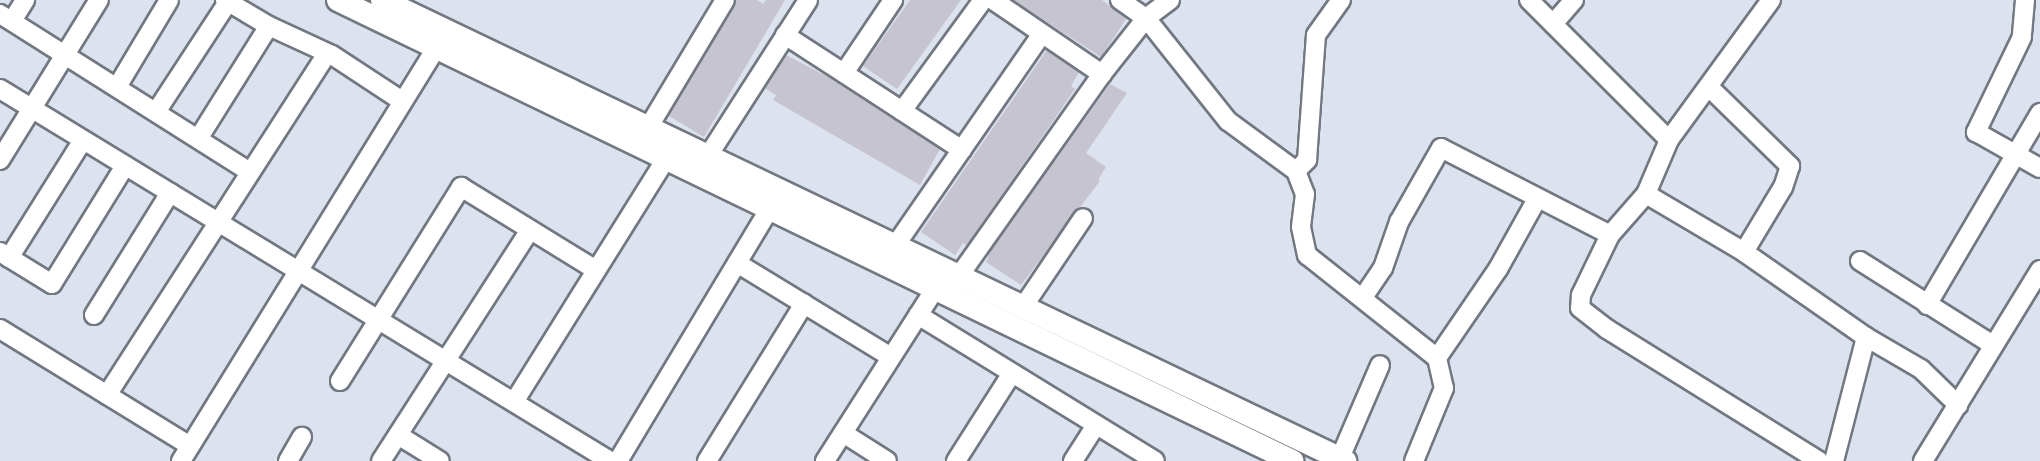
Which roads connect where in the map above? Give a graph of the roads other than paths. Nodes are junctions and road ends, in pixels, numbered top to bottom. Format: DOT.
graph roads {
  1 [pos="25,0"];
  2 [pos="99,0"];
  3 [pos="169,0"];
  4 [pos="338,0"];
  5 [pos="382,0"];
  6 [pos="725,0"];
  7 [pos="808,0"];
  8 [pos="893,0"];
  9 [pos="983,0"];
  10 [pos="993,0"];
  11 [pos="1120,0"];
  12 [pos="1170,0"];
  13 [pos="1341,0"];
  14 [pos="1529,0"];
  15 [pos="1574,0"];
  16 [pos="1771,0"];
  17 [pos="2025,0"];
  18 [pos="226,1"];
  19 [pos="409,6"];
  20 [pos="6,17"];
  21 [pos="1146,18"];
  22 [pos="1553,24"];
  23 [pos="269,27"];
  24 [pos="1042,34"];
  25 [pos="785,35"];
  26 [pos="441,39"];
  27 [pos="65,55"];
  28 [pos="326,55"];
  29 [pos="844,73"];
  30 [pos="1102,74"];
  31 [pos="117,87"];
  32 [pos="1710,88"];
  33 [pos="0,89"];
  34 [pos="402,101"];
  35 [pos="32,109"];
  36 [pos="902,111"];
  37 [pos="156,112"];
  38 [pos="2040,113"];
  39 [pos="648,128"];
  40 [pos="198,139"];
  41 [pos="83,140"];
  42 [pos="1669,140"];
  43 [pos="672,149"];
  44 [pos="962,150"];
  45 [pos="2016,155"];
  46 [pos="708,156"];
  47 [pos="0,160"];
  48 [pos="126,166"];
  49 [pos="2040,168"];
  50 [pos="1296,171"];
  51 [pos="250,172"];
  52 [pos="170,193"];
  53 [pos="1646,194"];
  54 [pos="1537,199"];
  55 [pos="771,206"];
  56 [pos="1083,218"];
  57 [pos="217,221"];
  58 [pos="530,230"];
  59 [pos="1610,235"];
  60 [pos="896,246"];
  61 [pos="1744,252"];
  62 [pos="4,255"];
  63 [pos="1860,261"];
  64 [pos="737,263"];
  65 [pos="299,270"];
  66 [pos="596,270"];
  67 [pos="2040,270"];
  68 [pos="947,278"];
  69 [pos="1364,296"];
  70 [pos="804,304"];
  71 [pos="1927,304"];
  72 [pos="1023,307"];
  73 [pos="94,315"];
  74 [pos="918,315"];
  75 [pos="379,319"];
  76 [pos="0,329"];
  77 [pos="1866,337"];
  78 [pos="1993,345"];
  79 [pos="891,357"];
  80 [pos="1437,358"];
  81 [pos="447,361"];
  82 [pos="1380,365"];
  83 [pos="1012,373"];
  84 [pos="340,381"];
  85 [pos="107,395"];
  86 [pos="514,402"];
  87 [pos="1958,405"];
  88 [pos="1096,425"];
  89 [pos="843,433"];
  90 [pos="398,435"];
  91 [pos="302,437"];
  92 [pos="186,454"];
  93 [pos="1342,460"];
  94 [pos="288,461"];
  95 [pos="381,461"];
  96 [pos="440,461"];
  97 [pos="610,461"];
  98 [pos="618,461"];
  99 [pos="707,461"];
  100 [pos="825,461"];
  101 [pos="887,461"];
  102 [pos="956,461"];
  103 [pos="1073,461"];
  104 [pos="1155,461"];
  105 [pos="1292,461"];
  106 [pos="1414,461"];
  107 [pos="1819,461"];
  108 [pos="1834,461"];
  109 [pos="1923,461"];
  1 -- 20 [label="street"];
  2 -- 27 [label="street"];
  3 -- 31 [label="street"];
  4 -- 26 [label="street"];
  5 -- 19 [label="street"];
  6 -- 39 [label="street"];
  7 -- 25 [label="street"];
  8 -- 29 [label="street"];
  9 -- 36 [label="street"];
  10 -- 24 [label="street"];
  11 -- 21 [label="street"];
  12 -- 21 [label="street"];
  13 -- 50 [label="street"];
  14 -- 22 [label="street"];
  15 -- 22 [label="street"];
  16 -- 32 [label="street"];
  17 -- 45 [label="street"];
  18 -- 23 [label="street"];
  18 -- 37 [label="street"];
  19 -- 26 [label="street"];
  20 -- 27 [label="street"];
  21 -- 30 [label="street"];
  21 -- 50 [label="street"];
  22 -- 42 [label="street"];
  23 -- 28 [label="street"];
  23 -- 40 [label="street"];
  24 -- 30 [label="street"];
  24 -- 44 [label="street"];
  25 -- 29 [label="street"];
  25 -- 46 [label="street"];
  26 -- 34 [label="street"];
  26 -- 39 [label="street"];
  26 -- 43 [label="street"];
  27 -- 31 [label="street"];
  27 -- 35 [label="street"];
  28 -- 34 [label="street"];
  28 -- 51 [label="street"];
  29 -- 36 [label="street"];
  30 -- 68 [label="street"];
  31 -- 37 [label="street"];
  32 -- 42 [label="street"];
  32 -- 61 [label="street"];
  33 -- 35 [label="street"];
  34 -- 65 [label="street"];
  35 -- 41 [label="street"];
  35 -- 47 [label="street"];
  36 -- 44 [label="street"];
  37 -- 40 [label="street"];
  38 -- 45 [label="street"];
  39 -- 43 [label="street"];
  40 -- 51 [label="street"];
  41 -- 48 [label="street"];
  41 -- 62 [label="street"];
  42 -- 53 [label="street"];
  43 -- 46 [label="street"];
  43 -- 55 [label="street"];
  43 -- 66 [label="street"];
  44 -- 60 [label="street"];
  45 -- 49 [label="street"];
  45 -- 71 [label="street"];
  46 -- 60 [label="street"];
  48 -- 52 [label="street"];
  48 -- 62 [label="street"];
  50 -- 69 [label="street"];
  51 -- 57 [label="street"];
  52 -- 57 [label="street"];
  52 -- 73 [label="street"];
  53 -- 59 [label="street"];
  53 -- 61 [label="street"];
  54 -- 59 [label="street"];
  54 -- 69 [label="street"];
  54 -- 80 [label="street"];
  55 -- 64 [label="street"];
  55 -- 68 [label="street"];
  56 -- 72 [label="street"];
  57 -- 65 [label="street"];
  57 -- 85 [label="street"];
  58 -- 66 [label="street"];
  58 -- 75 [label="street"];
  58 -- 81 [label="street"];
  59 -- 107 [label="street"];
  60 -- 68 [label="street"];
  61 -- 77 [label="street"];
  63 -- 71 [label="street"];
  64 -- 70 [label="street"];
  64 -- 98 [label="street"];
  65 -- 75 [label="street"];
  65 -- 92 [label="street"];
  66 -- 86 [label="street"];
  67 -- 78 [label="street"];
  68 -- 72 [label="street"];
  68 -- 74 [label="street"];
  68 -- 105 [label="street"];
  69 -- 80 [label="street"];
  70 -- 79 [label="street"];
  70 -- 99 [label="street"];
  71 -- 78 [label="street"];
  72 -- 93 [label="street"];
  74 -- 79 [label="street"];
  74 -- 83 [label="street"];
  75 -- 81 [label="street"];
  75 -- 84 [label="street"];
  76 -- 85 [label="street"];
  77 -- 87 [label="street"];
  77 -- 108 [label="street"];
  78 -- 87 [label="street"];
  79 -- 89 [label="street"];
  80 -- 106 [label="street"];
  81 -- 86 [label="street"];
  81 -- 90 [label="street"];
  82 -- 93 [label="street"];
  83 -- 88 [label="street"];
  83 -- 102 [label="street"];
  85 -- 92 [label="street"];
  86 -- 97 [label="street"];
  87 -- 109 [label="street"];
  88 -- 103 [label="street"];
  88 -- 104 [label="street"];
  89 -- 100 [label="street"];
  89 -- 101 [label="street"];
  90 -- 95 [label="street"];
  90 -- 96 [label="street"];
  91 -- 94 [label="street"];
}
